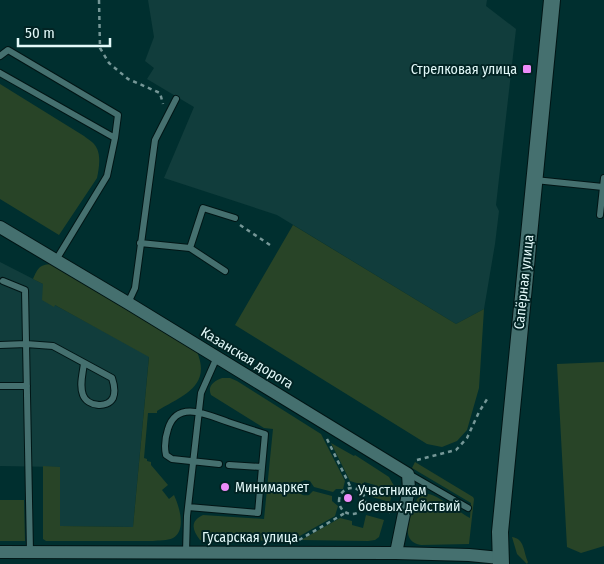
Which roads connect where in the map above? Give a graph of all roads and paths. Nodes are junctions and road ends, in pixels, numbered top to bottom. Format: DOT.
graph roads {
  1 [pos="99,0"];
  2 [pos="552,0"];
  3 [pos="0,56"];
  4 [pos="0,73"];
  5 [pos="176,99"];
  6 [pos="167,116"];
  7 [pos="115,138"];
  8 [pos="604,178"];
  9 [pos="534,180"];
  10 [pos="603,187"];
  11 [pos="600,215"];
  12 [pos="235,218"];
  13 [pos="0,227"];
  14 [pos="140,243"];
  15 [pos="273,247"];
  16 [pos="190,248"];
  17 [pos="56,260"];
  18 [pos="224,271"];
  19 [pos="3,281"];
  20 [pos="128,303"];
  21 [pos="0,344"];
  22 [pos="26,344"];
  23 [pos="217,357"];
  24 [pos="84,363"];
  25 [pos="0,386"];
  26 [pos="27,386"];
  27 [pos="489,396"];
  28 [pos="199,412"];
  29 [pos="326,438"];
  30 [pos="418,460"];
  31 [pos="193,462"];
  32 [pos="219,464"];
  33 [pos="229,465"];
  34 [pos="262,467"];
  35 [pos="408,474"];
  36 [pos="352,488"];
  37 [pos="365,505"];
  38 [pos="188,507"];
  39 [pos="468,508"];
  40 [pos="390,512"];
  41 [pos="345,513"];
  42 [pos="296,541"];
  43 [pos="0,552"];
  44 [pos="30,552"];
  45 [pos="186,552"];
  46 [pos="396,553"];
  47 [pos="87,558"];
  48 [pos="204,558"];
  49 [pos="314,558"];
  50 [pos="366,558"];
  51 [pos="500,561"];
  1 -- 6 [label="path"];
  2 -- 9 [label="street, Сапёрная улица"];
  3 -- 7 [label="lane"];
  4 -- 7 [label="lane"];
  5 -- 6 [label="lane"];
  6 -- 14 [label="lane"];
  7 -- 17 [label="lane"];
  8 -- 10 [label="lane"];
  9 -- 10 [label="lane"];
  9 -- 51 [label="street, Сапёрная улица"];
  10 -- 11 [label="lane"];
  12 -- 15 [label="path"];
  12 -- 16 [label="lane"];
  13 -- 17 [label="street, Казанская дорога"];
  14 -- 16 [label="lane"];
  14 -- 20 [label="lane"];
  16 -- 18 [label="lane"];
  17 -- 20 [label="street, Казанская дорога"];
  19 -- 22 [label="lane"];
  20 -- 23 [label="street, Казанская дорога"];
  21 -- 22 [label="lane"];
  22 -- 24 [label="lane"];
  22 -- 26 [label="lane"];
  23 -- 28 [label="lane"];
  23 -- 35 [label="street, Казанская дорога"];
  24 -- 24 [label="lane"];
  25 -- 26 [label="lane"];
  26 -- 44 [label="lane"];
  27 -- 30 [label="path"];
  28 -- 31 [label="lane"];
  28 -- 31 [label="lane"];
  28 -- 34 [label="lane"];
  29 -- 36 [label="path"];
  31 -- 32 [label="lane"];
  31 -- 38 [label="lane"];
  33 -- 34 [label="lane"];
  34 -- 38 [label="lane"];
  35 -- 39 [label="lane"];
  35 -- 46 [label="street"];
  36 -- 37 [label="path"];
  36 -- 41 [label="path"];
  37 -- 40 [label="path"];
  37 -- 41 [label="path"];
  38 -- 45 [label="lane"];
  41 -- 42 [label="path"];
  43 -- 44 [label="street, Гусарская улица"];
  44 -- 47 [label="street, Гусарская улица"];
  45 -- 47 [label="street, Гусарская улица"];
  45 -- 48 [label="street, Гусарская улица"];
  46 -- 50 [label="street, Гусарская улица"];
  46 -- 51 [label="street, Гусарская улица"];
  48 -- 49 [label="street, Гусарская улица"];
  49 -- 50 [label="street, Гусарская улица"];
}
